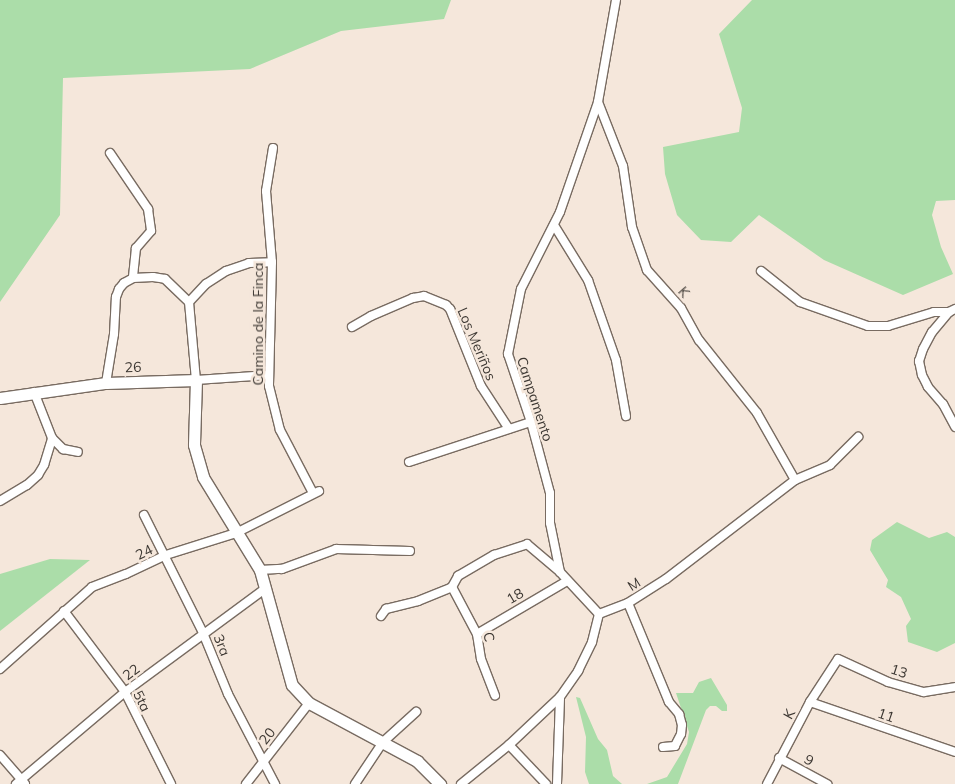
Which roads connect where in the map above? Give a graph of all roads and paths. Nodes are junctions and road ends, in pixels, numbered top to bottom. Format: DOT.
graph roads {
  1 [pos="616,0"];
  2 [pos="598,102"];
  3 [pos="272,148"];
  4 [pos="110,153"];
  5 [pos="554,225"];
  6 [pos="272,262"];
  7 [pos="761,271"];
  8 [pos="133,278"];
  9 [pos="189,302"];
  10 [pos="952,311"];
  11 [pos="352,327"];
  12 [pos="269,375"];
  13 [pos="196,380"];
  14 [pos="106,383"];
  15 [pos="34,392"];
  16 [pos="0,398"];
  17 [pos="626,416"];
  18 [pos="531,422"];
  19 [pos="955,426"];
  20 [pos="509,428"];
  21 [pos="858,436"];
  22 [pos="52,438"];
  23 [pos="78,452"];
  24 [pos="409,462"];
  25 [pos="795,480"];
  26 [pos="316,492"];
  27 [pos="0,501"];
  28 [pos="144,515"];
  29 [pos="236,533"];
  30 [pos="410,551"];
  31 [pos="166,555"];
  32 [pos="260,570"];
  33 [pos="560,572"];
  34 [pos="567,581"];
  35 [pos="452,587"];
  36 [pos="266,588"];
  37 [pos="628,603"];
  38 [pos="64,610"];
  39 [pos="599,614"];
  40 [pos="381,616"];
  41 [pos="204,633"];
  42 [pos="477,634"];
  43 [pos="838,659"];
  44 [pos="0,669"];
  45 [pos="955,687"];
  46 [pos="125,692"];
  47 [pos="495,695"];
  48 [pos="560,697"];
  49 [pos="810,702"];
  50 [pos="309,703"];
  51 [pos="416,712"];
  52 [pos="383,742"];
  53 [pos="509,745"];
  54 [pos="663,747"];
  55 [pos="955,752"];
  56 [pos="0,755"];
  57 [pos="779,758"];
  58 [pos="263,762"];
  59 [pos="21,782"];
  60 [pos="171,784"];
  61 [pos="246,784"];
  62 [pos="274,784"];
  63 [pos="355,784"];
  64 [pos="440,784"];
  65 [pos="461,784"];
  66 [pos="546,784"];
  67 [pos="557,784"];
  68 [pos="767,784"];
  69 [pos="827,784"];
  1 -- 2 [label="street, Campamento"];
  2 -- 5 [label="street, Campamento"];
  2 -- 25 [label="street, K"];
  3 -- 6 [label="street, Camino de la Finca"];
  4 -- 8 [label="street"];
  5 -- 17 [label="street"];
  5 -- 18 [label="street, Campamento"];
  6 -- 9 [label="street"];
  6 -- 12 [label="street, Camino de la Finca"];
  7 -- 10 [label="street"];
  8 -- 9 [label="street"];
  8 -- 14 [label="street"];
  9 -- 13 [label="street"];
  10 -- 19 [label="street"];
  11 -- 20 [label="street, Los Meriños"];
  12 -- 13 [label="street, 26"];
  12 -- 26 [label="street, Camino de la Finca"];
  13 -- 14 [label="street, 26"];
  13 -- 29 [label="street"];
  14 -- 15 [label="street, 26"];
  15 -- 16 [label="street, 26"];
  15 -- 22 [label="street"];
  18 -- 20 [label="street"];
  18 -- 33 [label="street, Campamento"];
  20 -- 24 [label="street"];
  21 -- 25 [label="street, M"];
  22 -- 23 [label="street"];
  22 -- 27 [label="street"];
  25 -- 37 [label="street, M"];
  26 -- 29 [label="street, 24"];
  28 -- 31 [label="street, 3ra"];
  29 -- 31 [label="street, 24"];
  29 -- 32 [label="street"];
  30 -- 32 [label="street"];
  31 -- 38 [label="street, 24"];
  31 -- 41 [label="street, 3ra"];
  32 -- 36 [label="street"];
  33 -- 34 [label="street, Campamento"];
  33 -- 35 [label="street"];
  34 -- 39 [label="street, Campamento"];
  34 -- 42 [label="street, 18"];
  35 -- 40 [label="street"];
  35 -- 42 [label="street, C"];
  36 -- 41 [label="street, 22"];
  36 -- 50 [label="street"];
  37 -- 39 [label="street, M"];
  37 -- 54 [label="street"];
  38 -- 44 [label="street, 24"];
  38 -- 46 [label="street, 5ta"];
  39 -- 48 [label="street"];
  41 -- 46 [label="street, 22"];
  41 -- 58 [label="street, 3ra"];
  42 -- 47 [label="street, C"];
  43 -- 45 [label="street, 13"];
  43 -- 49 [label="street, K"];
  46 -- 59 [label="street, 22"];
  46 -- 60 [label="street, 5ta"];
  48 -- 53 [label="street"];
  48 -- 67 [label="street"];
  49 -- 55 [label="street, 11"];
  49 -- 57 [label="street, K"];
  50 -- 52 [label="street"];
  50 -- 58 [label="street, 20"];
  51 -- 52 [label="street"];
  52 -- 63 [label="street"];
  52 -- 64 [label="street"];
  53 -- 65 [label="street"];
  53 -- 66 [label="street"];
  56 -- 59 [label="street"];
  57 -- 68 [label="street, K"];
  57 -- 69 [label="street, 9"];
  58 -- 61 [label="street, 20"];
  58 -- 62 [label="street, 3ra"];
}
